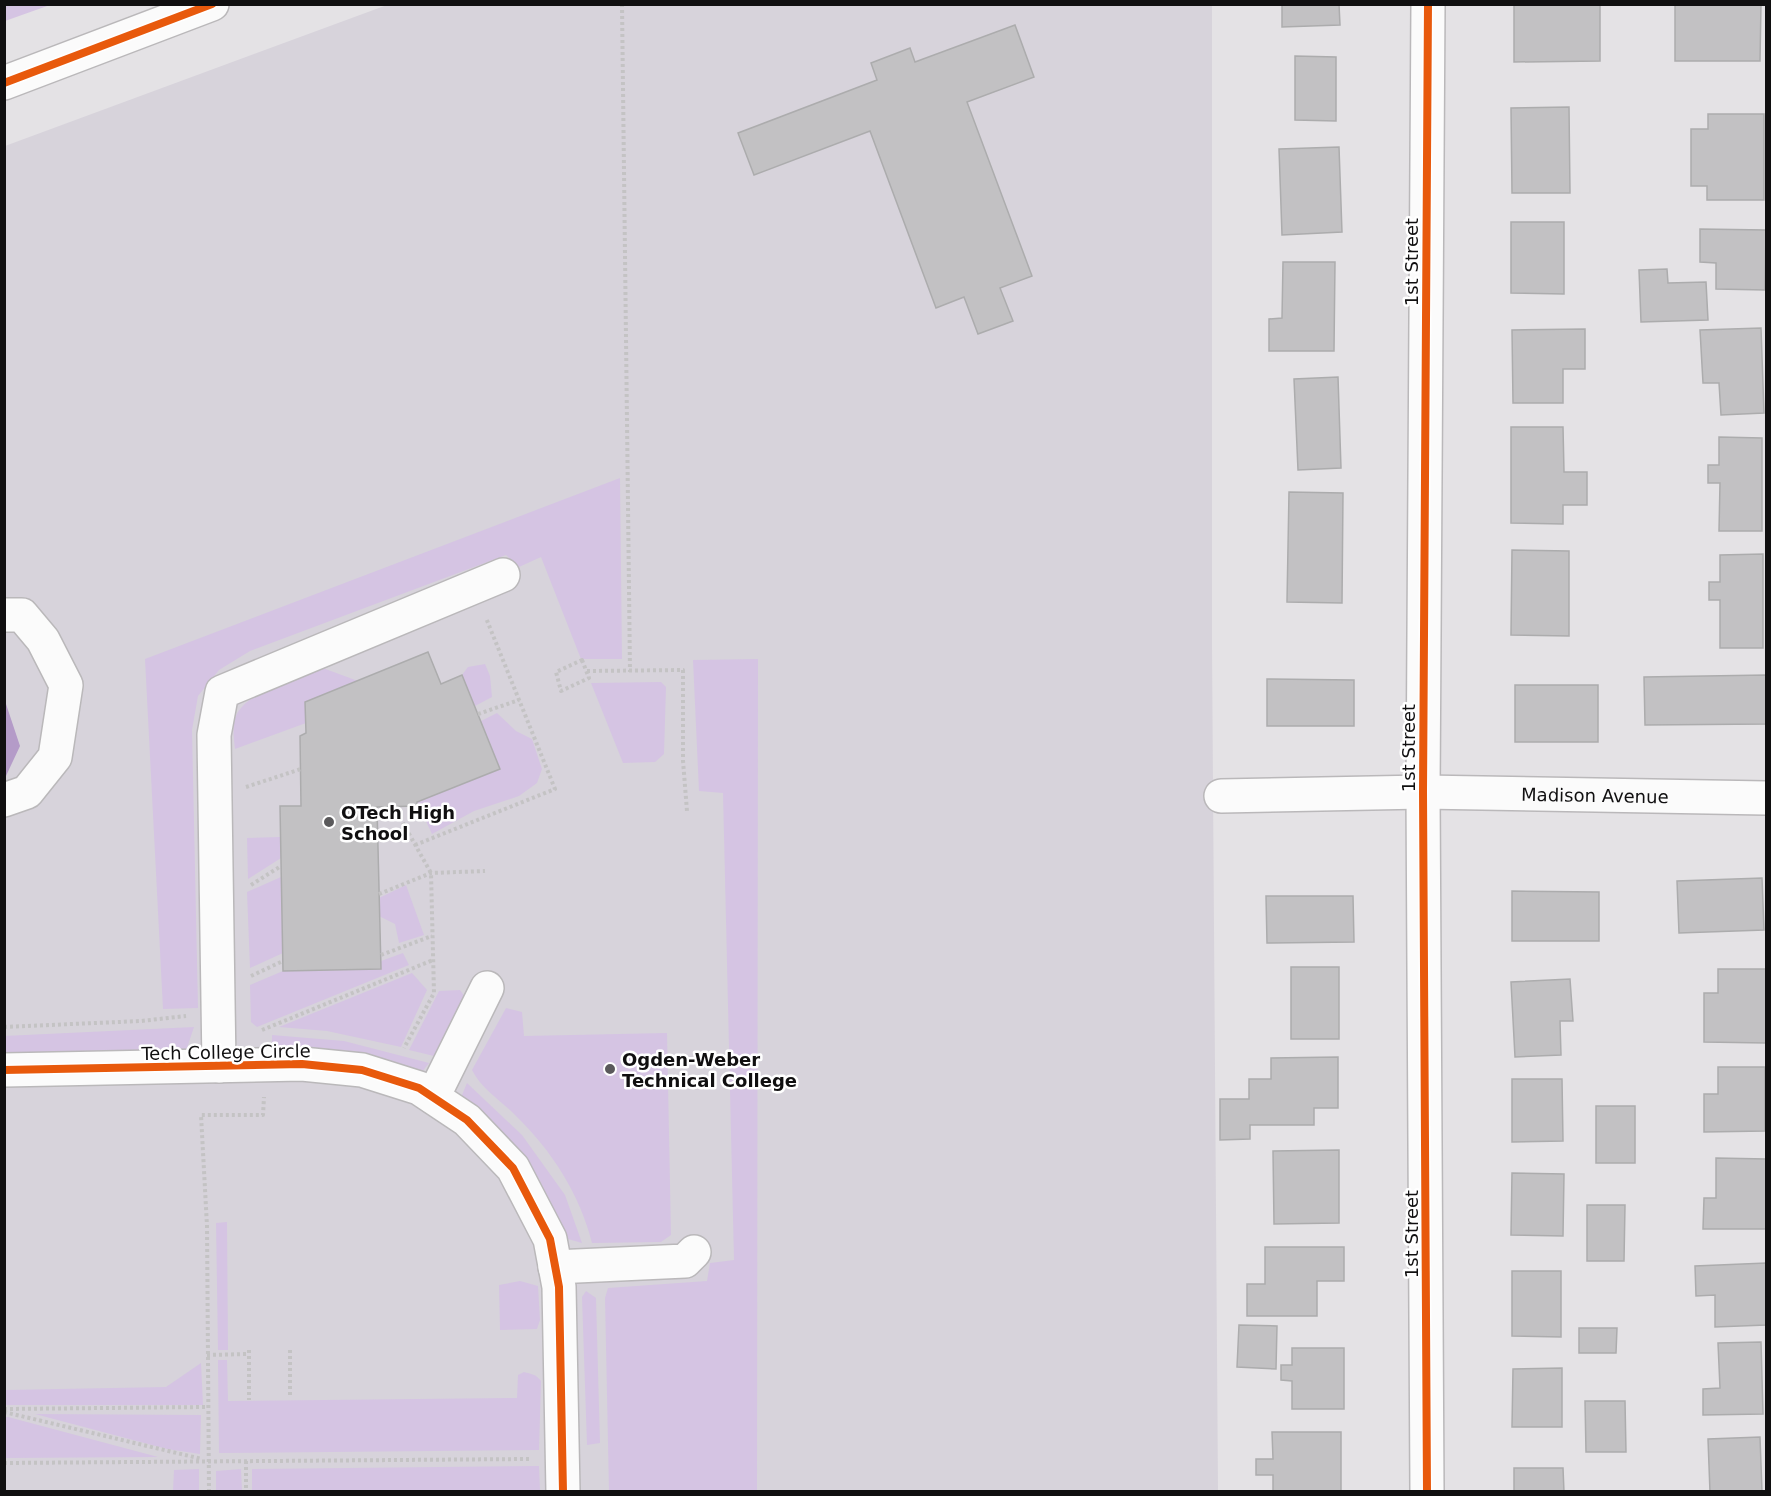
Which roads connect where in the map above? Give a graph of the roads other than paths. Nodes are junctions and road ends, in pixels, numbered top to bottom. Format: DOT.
graph roads {
  1 [pos="212,4"];
  2 [pos="1428,4"];
  3 [pos="4,83"];
  4 [pos="502,575"];
  5 [pos="4,615"];
  6 [pos="1423,792"];
  7 [pos="1221,796"];
  8 [pos="1767,798"];
  9 [pos="4,800"];
  10 [pos="487,988"];
  11 [pos="219,1066"];
  12 [pos="4,1070"];
  13 [pos="434,1097"];
  14 [pos="694,1252"];
  15 [pos="555,1267"];
  16 [pos="563,1491"];
  17 [pos="1427,1491"];
  1 -- 3 [label="street"];
  2 -- 6 [label="street, 1st Street"];
  4 -- 11 [label="street"];
  5 -- 9 [label="street"];
  6 -- 7 [label="street, Madison Avenue"];
  6 -- 8 [label="street, Madison Avenue"];
  6 -- 17 [label="street, 1st Street"];
  10 -- 13 [label="street"];
  11 -- 12 [label="street, Tech College Circle"];
  11 -- 13 [label="street, Tech College Circle"];
  13 -- 15 [label="street, Tech College Circle"];
  14 -- 15 [label="street"];
  15 -- 16 [label="street, Tech College Circle"];
}
